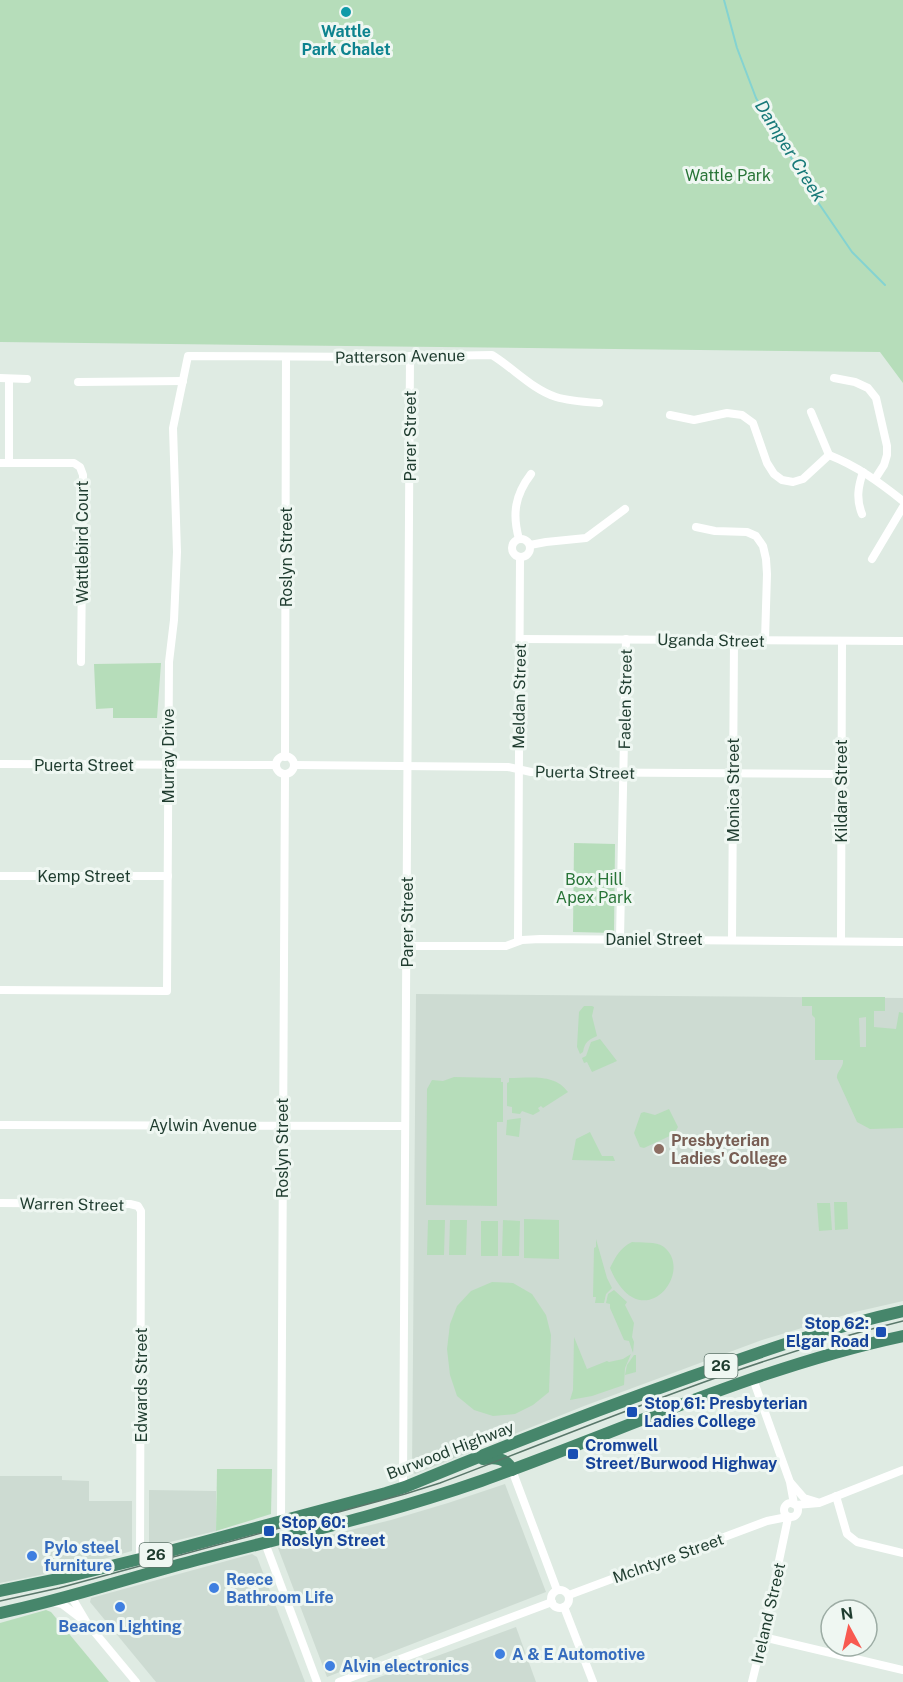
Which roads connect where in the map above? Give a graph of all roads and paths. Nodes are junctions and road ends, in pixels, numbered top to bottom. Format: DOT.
graph roads {
  1 [pos="188,356"];
  2 [pos="410,356"];
  3 [pos="286,357"];
  4 [pos="834,378"];
  5 [pos="4,379"];
  6 [pos="27,379"];
  7 [pos="183,381"];
  8 [pos="78,382"];
  9 [pos="599,403"];
  10 [pos="811,412"];
  11 [pos="669,415"];
  12 [pos="829,455"];
  13 [pos="4,463"];
  14 [pos="863,472"];
  15 [pos="531,474"];
  16 [pos="875,478"];
  17 [pos="903,501"];
  18 [pos="903,507"];
  19 [pos="625,509"];
  20 [pos="862,514"];
  21 [pos="696,527"];
  22 [pos="519,539"];
  23 [pos="530,545"];
  24 [pos="520,558"];
  25 [pos="872,559"];
  26 [pos="520,639"];
  27 [pos="626,639"];
  28 [pos="734,640"];
  29 [pos="765,640"];
  30 [pos="842,641"];
  31 [pos="903,641"];
  32 [pos="81,662"];
  33 [pos="285,757"];
  34 [pos="0,764"];
  35 [pos="168,765"];
  36 [pos="276,765"];
  37 [pos="294,765"];
  38 [pos="408,766"];
  39 [pos="518,769"];
  40 [pos="624,772"];
  41 [pos="734,773"];
  42 [pos="285,774"];
  43 [pos="841,774"];
  44 [pos="0,876"];
  45 [pos="168,876"];
  46 [pos="620,939"];
  47 [pos="732,940"];
  48 [pos="841,941"];
  49 [pos="518,942"];
  50 [pos="903,942"];
  51 [pos="407,946"];
  52 [pos="0,990"];
  53 [pos="0,1125"];
  54 [pos="282,1125"];
  55 [pos="405,1126"];
  56 [pos="0,1203"];
  57 [pos="141,1211"];
  58 [pos="903,1311"];
  59 [pos="903,1336"];
  60 [pos="753,1379"];
  61 [pos="467,1462"];
  62 [pos="512,1470"];
  63 [pos="903,1470"];
  64 [pos="790,1482"];
  65 [pos="405,1487"];
  66 [pos="836,1496"];
  67 [pos="815,1504"];
  68 [pos="406,1506"];
  69 [pos="791,1510"];
  70 [pos="281,1521"];
  71 [pos="767,1521"];
  72 [pos="784,1532"];
  73 [pos="265,1543"];
  74 [pos="783,1544"];
  75 [pos="903,1553"];
  76 [pos="140,1559"];
  77 [pos="140,1575"];
  78 [pos="32,1585"];
  79 [pos="557,1590"];
  80 [pos="0,1591"];
  81 [pos="569,1595"];
  82 [pos="71,1596"];
  83 [pos="51,1602"];
  84 [pos="552,1602"];
  85 [pos="564,1607"];
  86 [pos="0,1613"];
  87 [pos="87,1623"];
  88 [pos="763,1637"];
  89 [pos="903,1670"];
  90 [pos="136,1682"];
  91 [pos="317,1682"];
  92 [pos="339,1682"];
  93 [pos="593,1682"];
  94 [pos="752,1682"];
  1 -- 3 [label="street, Patterson Avenue"];
  1 -- 7 [label="street, Murray Drive"];
  2 -- 3 [label="street, Patterson Avenue"];
  2 -- 9 [label="street, Patterson Avenue"];
  2 -- 38 [label="street, Parer Street"];
  3 -- 33 [label="street, Roslyn Street"];
  4 -- 16 [label="street"];
  5 -- 6 [label="street"];
  5 -- 13 [label="street"];
  7 -- 8 [label="street"];
  7 -- 35 [label="street, Murray Drive"];
  10 -- 12 [label="street"];
  11 -- 12 [label="street"];
  12 -- 14 [label="street"];
  13 -- 32 [label="street, Wattlebird Court"];
  14 -- 16 [label="street"];
  14 -- 20 [label="street"];
  15 -- 22 [label="street"];
  16 -- 17 [label="street"];
  18 -- 25 [label="street"];
  19 -- 23 [label="street"];
  21 -- 29 [label="street"];
  22 -- 23 [label="street"];
  22 -- 24 [label="street"];
  23 -- 24 [label="street"];
  24 -- 26 [label="street, Meldan Street"];
  26 -- 27 [label="street, Uganda Street"];
  26 -- 39 [label="street, Meldan Street"];
  27 -- 28 [label="street, Uganda Street"];
  27 -- 40 [label="street, Faelen Street"];
  28 -- 29 [label="street, Uganda Street"];
  28 -- 41 [label="street, Monica Street"];
  29 -- 30 [label="street, Uganda Street"];
  30 -- 31 [label="street, Uganda Street"];
  30 -- 43 [label="street, Kildare Street"];
  33 -- 36 [label="street"];
  33 -- 37 [label="street"];
  34 -- 35 [label="street, Puerta Street"];
  35 -- 36 [label="street, Puerta Street"];
  35 -- 45 [label="street, Murray Drive"];
  36 -- 42 [label="street"];
  37 -- 38 [label="street, Puerta Street"];
  37 -- 42 [label="street"];
  38 -- 39 [label="street, Puerta Street"];
  38 -- 51 [label="street, Parer Street"];
  39 -- 40 [label="street, Puerta Street"];
  39 -- 49 [label="street, Meldan Street"];
  40 -- 41 [label="street, Puerta Street"];
  40 -- 46 [label="street, Faelen Street"];
  41 -- 43 [label="street, Puerta Street"];
  41 -- 47 [label="street, Monica Street"];
  42 -- 54 [label="street, Roslyn Street"];
  43 -- 48 [label="street, Kildare Street"];
  44 -- 45 [label="street, Kemp Street"];
  45 -- 52 [label="street, Murray Drive"];
  46 -- 47 [label="street, Daniel Street"];
  46 -- 49 [label="street, Daniel Street"];
  47 -- 48 [label="street, Daniel Street"];
  48 -- 50 [label="street, Daniel Street"];
  49 -- 51 [label="street, Daniel Street"];
  51 -- 55 [label="street, Parer Street"];
  53 -- 54 [label="street, Aylwin Avenue"];
  54 -- 55 [label="street, Aylwin Avenue"];
  54 -- 70 [label="street, Roslyn Street"];
  55 -- 65 [label="street, Parer Street"];
  56 -- 57 [label="street, Warren Street"];
  57 -- 76 [label="street, Edwards Street"];
  58 -- 61 [label="highway, Burwood Highway / 26"];
  59 -- 60 [label="highway, 26"];
  60 -- 62 [label="highway, 26"];
  60 -- 64 [label="street, Ireland Street"];
  61 -- 62 [label="highway"];
  61 -- 65 [label="highway, Burwood Highway / 26"];
  62 -- 68 [label="highway, 26"];
  62 -- 79 [label="street"];
  63 -- 66 [label="street, McIntyre Street"];
  64 -- 67 [label="street"];
  64 -- 69 [label="street, Ireland Street"];
  65 -- 68 [label="highway"];
  65 -- 70 [label="highway, Burwood Highway / 26"];
  66 -- 67 [label="street, McIntyre Street"];
  66 -- 75 [label="street"];
  67 -- 69 [label="street, McIntyre Street"];
  68 -- 73 [label="highway, 26"];
  69 -- 71 [label="street, McIntyre Street"];
  69 -- 72 [label="street, Ireland Street"];
  69 -- 74 [label="street, Ireland Street"];
  70 -- 76 [label="highway, Burwood Highway / 26"];
  71 -- 72 [label="street"];
  71 -- 81 [label="street, McIntyre Street"];
  72 -- 74 [label="street, Ireland Street"];
  73 -- 77 [label="highway, 26"];
  73 -- 91 [label="street"];
  74 -- 88 [label="street, Ireland Street"];
  76 -- 77 [label="highway"];
  76 -- 78 [label="highway, Burwood Highway / 26"];
  77 -- 82 [label="highway, 26"];
  78 -- 80 [label="highway, Burwood Highway / 26"];
  78 -- 82 [label="highway"];
  79 -- 81 [label="street"];
  79 -- 84 [label="street"];
  81 -- 85 [label="street"];
  82 -- 83 [label="highway, 26"];
  82 -- 87 [label="street"];
  83 -- 86 [label="highway, 26"];
  83 -- 87 [label="street"];
  84 -- 85 [label="street"];
  84 -- 92 [label="street"];
  85 -- 93 [label="street"];
  87 -- 90 [label="street"];
  88 -- 89 [label="street"];
  88 -- 94 [label="street, Ireland Street"];
}
